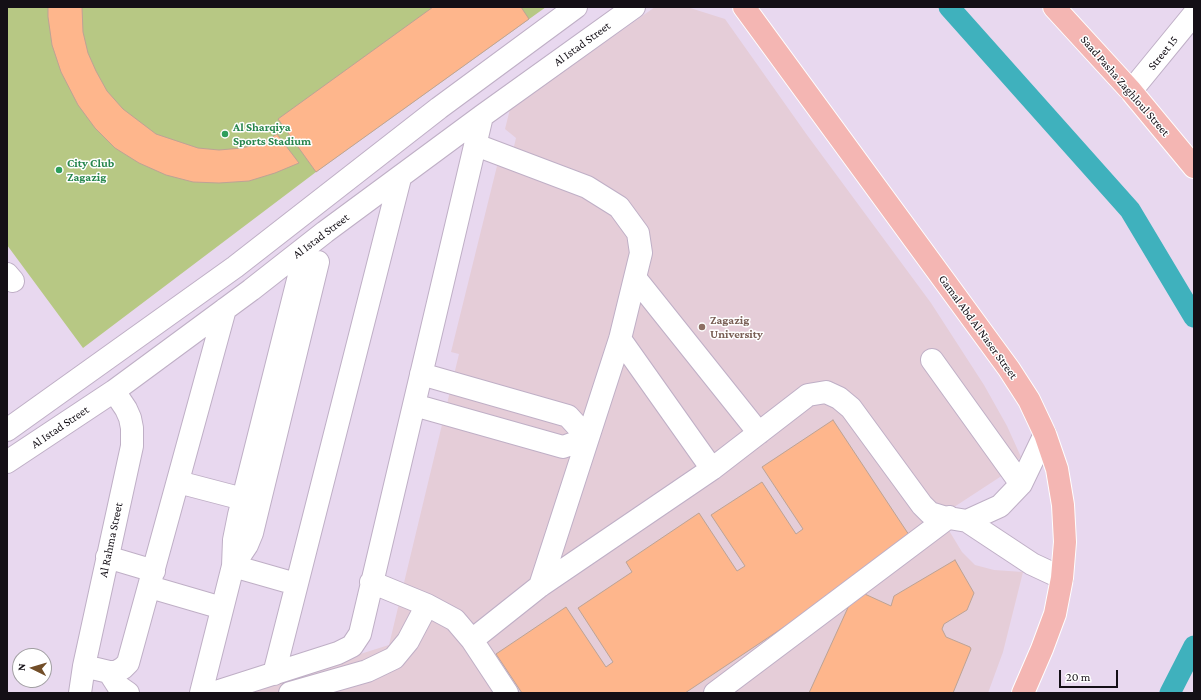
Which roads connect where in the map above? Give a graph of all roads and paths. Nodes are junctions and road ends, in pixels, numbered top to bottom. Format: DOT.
graph roads {
  1 [pos="576,7"];
  2 [pos="634,7"];
  3 [pos="744,7"];
  4 [pos="1054,7"];
  5 [pos="1194,14"];
  6 [pos="1131,91"];
  7 [pos="439,108"];
  8 [pos="467,139"];
  9 [pos="1194,167"];
  10 [pos="400,178"];
  11 [pos="325,232"];
  12 [pos="306,248"];
  13 [pos="235,267"];
  14 [pos="636,279"];
  15 [pos="251,290"];
  16 [pos="225,309"];
  17 [pos="620,339"];
  18 [pos="932,360"];
  19 [pos="421,374"];
  20 [pos="114,391"];
  21 [pos="414,405"];
  22 [pos="7,430"];
  23 [pos="759,433"];
  24 [pos="1045,434"];
  25 [pos="588,438"];
  26 [pos="7,462"];
  27 [pos="712,469"];
  28 [pos="178,482"];
  29 [pos="1021,484"];
  30 [pos="243,499"];
  31 [pos="958,519"];
  32 [pos="107,557"];
  33 [pos="233,566"];
  34 [pos="1062,578"];
  35 [pos="152,579"];
  36 [pos="371,582"];
  37 [pos="296,584"];
  38 [pos="540,586"];
  39 [pos="427,605"];
  40 [pos="222,608"];
  41 [pos="472,640"];
  42 [pos="84,666"];
  43 [pos="109,672"];
  44 [pos="274,674"];
  45 [pos="80,693"];
  46 [pos="128,693"];
  47 [pos="201,693"];
  48 [pos="213,693"];
  49 [pos="290,693"];
  50 [pos="507,693"];
  51 [pos="715,693"];
  52 [pos="1023,693"];
  1 -- 7 [label="street"];
  2 -- 8 [label="street, Al Istad Street"];
  3 -- 24 [label="highway, Gamal Abd Al Naser Street"];
  4 -- 6 [label="highway, Saad Pasha Zaghloul Street"];
  5 -- 6 [label="street, Street 15"];
  6 -- 9 [label="highway, Saad Pasha Zaghloul Street"];
  7 -- 8 [label="street"];
  7 -- 13 [label="street"];
  8 -- 10 [label="street, Al Istad Street"];
  8 -- 14 [label="street"];
  8 -- 19 [label="street"];
  10 -- 11 [label="street, Al Istad Street"];
  10 -- 37 [label="street"];
  11 -- 12 [label="street, Al Istad Street"];
  11 -- 33 [label="street"];
  12 -- 15 [label="street, Al Istad Street"];
  12 -- 30 [label="street"];
  13 -- 15 [label="street"];
  13 -- 22 [label="street"];
  14 -- 17 [label="street"];
  14 -- 23 [label="street"];
  15 -- 16 [label="street, Al Istad Street"];
  16 -- 20 [label="street, Al Istad Street"];
  16 -- 28 [label="street"];
  17 -- 25 [label="street"];
  17 -- 27 [label="street"];
  18 -- 29 [label="street"];
  19 -- 21 [label="street"];
  19 -- 25 [label="street"];
  20 -- 26 [label="street, Al Istad Street"];
  20 -- 32 [label="street, Al Rahma Street"];
  21 -- 25 [label="street"];
  21 -- 36 [label="street"];
  23 -- 27 [label="street"];
  23 -- 31 [label="street"];
  24 -- 29 [label="street"];
  24 -- 34 [label="highway, Gamal Abd Al Naser Street"];
  25 -- 38 [label="street"];
  27 -- 38 [label="street"];
  28 -- 30 [label="street"];
  28 -- 35 [label="street"];
  29 -- 31 [label="street"];
  30 -- 33 [label="street"];
  31 -- 34 [label="street"];
  31 -- 51 [label="street"];
  32 -- 35 [label="street"];
  32 -- 42 [label="street, Al Rahma Street"];
  33 -- 37 [label="street"];
  33 -- 40 [label="street"];
  34 -- 52 [label="highway, Gamal Abd Al Naser Street"];
  35 -- 40 [label="street"];
  35 -- 43 [label="street"];
  36 -- 39 [label="street"];
  36 -- 44 [label="street"];
  37 -- 44 [label="street"];
  38 -- 41 [label="street"];
  39 -- 41 [label="street"];
  39 -- 49 [label="street"];
  40 -- 47 [label="street"];
  41 -- 50 [label="street"];
  42 -- 43 [label="street"];
  42 -- 45 [label="street, Al Rahma Street"];
  43 -- 46 [label="street"];
  44 -- 48 [label="street"];
}
